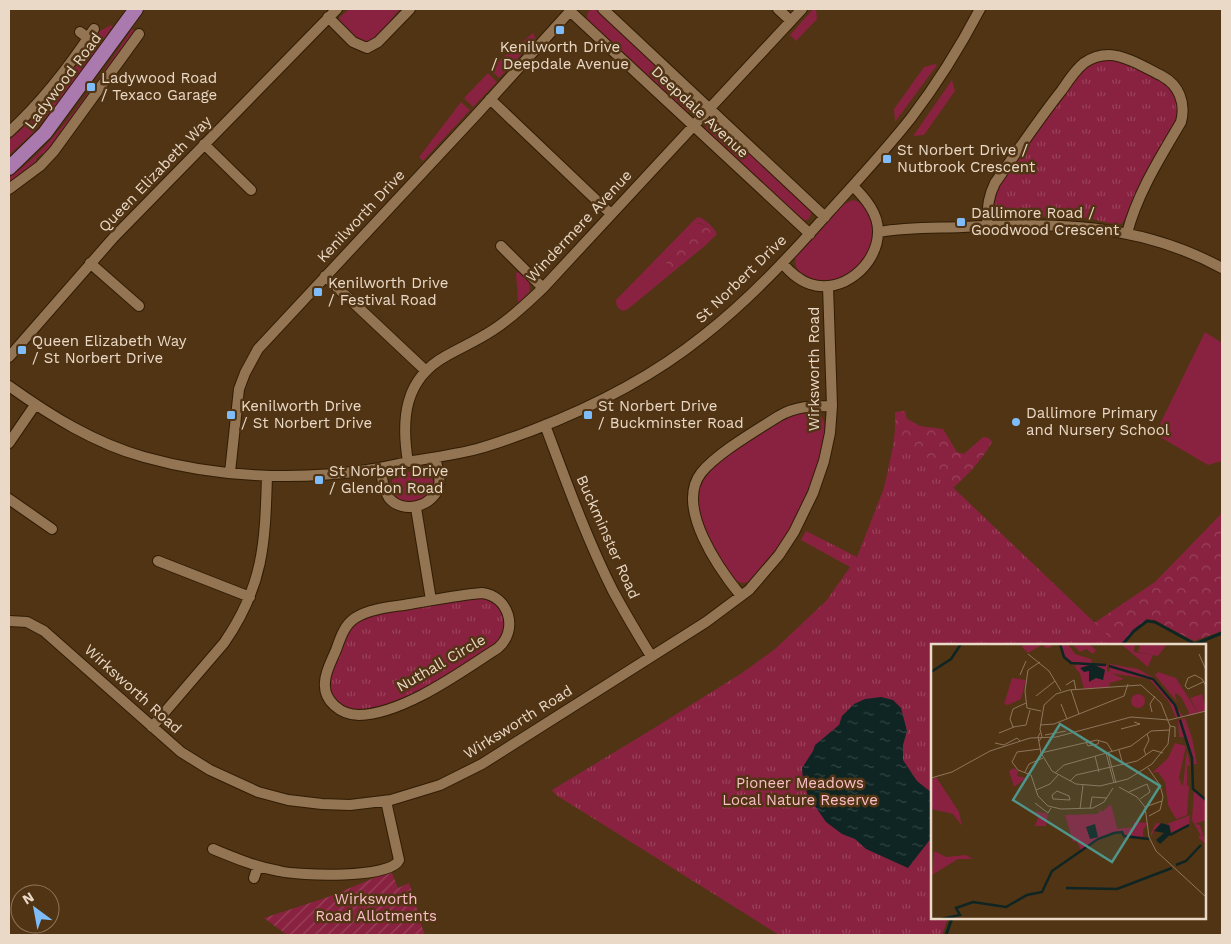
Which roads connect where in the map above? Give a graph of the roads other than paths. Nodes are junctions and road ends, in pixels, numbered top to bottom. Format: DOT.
graph roads {
  1 [pos="136,9"];
  2 [pos="337,9"];
  3 [pos="410,9"];
  4 [pos="603,9"];
  5 [pos="778,9"];
  6 [pos="802,9"];
  7 [pos="980,9"];
  8 [pos="571,10"];
  9 [pos="328,17"];
  10 [pos="791,21"];
  11 [pos="94,29"];
  12 [pos="138,41"];
  13 [pos="490,99"];
  14 [pos="709,108"];
  15 [pos="693,126"];
  16 [pos="9,132"];
  17 [pos="204,144"];
  18 [pos="9,168"];
  19 [pos="853,186"];
  20 [pos="9,189"];
  21 [pos="252,190"];
  22 [pos="611,214"];
  23 [pos="825,217"];
  24 [pos="987,226"];
  25 [pos="878,232"];
  26 [pos="1127,233"];
  27 [pos="810,234"];
  28 [pos="501,246"];
  29 [pos="90,263"];
  30 [pos="782,263"];
  31 [pos="1222,267"];
  32 [pos="325,276"];
  33 [pos="828,286"];
  34 [pos="543,288"];
  35 [pos="140,306"];
  36 [pos="9,357"];
  37 [pos="426,371"];
  38 [pos="9,386"];
  39 [pos="35,405"];
  40 [pos="832,406"];
  41 [pos="546,425"];
  42 [pos="9,443"];
  43 [pos="435,458"];
  44 [pos="408,462"];
  45 [pos="380,468"];
  46 [pos="230,472"];
  47 [pos="267,476"];
  48 [pos="9,499"];
  49 [pos="416,508"];
  50 [pos="52,529"];
  51 [pos="158,562"];
  52 [pos="741,596"];
  53 [pos="250,597"];
  54 [pos="431,600"];
  55 [pos="9,621"];
  56 [pos="651,656"];
  57 [pos="152,727"];
  58 [pos="386,800"];
  59 [pos="213,849"];
  60 [pos="258,866"];
  61 [pos="254,878"];
  1 -- 18 [label="main road, Ladywood Road"];
  2 -- 9 [label="street, Queen Elizabeth Way"];
  3 -- 9 [label="street"];
  4 -- 14 [label="street, Deepdale Avenue"];
  5 -- 10 [label="street"];
  6 -- 10 [label="street, Windermere Avenue"];
  7 -- 19 [label="street, St Norbert Drive"];
  8 -- 13 [label="street, Kenilworth Drive"];
  8 -- 15 [label="street, Deepdale Avenue"];
  9 -- 17 [label="street, Queen Elizabeth Way"];
  10 -- 14 [label="street, Windermere Avenue"];
  11 -- 16 [label="street, Ladywood Road"];
  12 -- 20 [label="street"];
  13 -- 22 [label="street"];
  13 -- 32 [label="street, Kenilworth Drive"];
  14 -- 15 [label="street, Windermere Avenue"];
  14 -- 23 [label="street, Deepdale Avenue"];
  15 -- 22 [label="street, Windermere Avenue"];
  15 -- 27 [label="street, Deepdale Avenue"];
  17 -- 21 [label="street"];
  17 -- 29 [label="street, Queen Elizabeth Way"];
  19 -- 23 [label="street, St Norbert Drive"];
  19 -- 25 [label="street"];
  22 -- 34 [label="street, Windermere Avenue"];
  23 -- 27 [label="street, St Norbert Drive"];
  24 -- 25 [label="street"];
  24 -- 26 [label="street"];
  24 -- 26 [label="street"];
  25 -- 33 [label="street"];
  26 -- 31 [label="street"];
  27 -- 30 [label="street, St Norbert Drive"];
  28 -- 34 [label="street"];
  29 -- 35 [label="street"];
  29 -- 36 [label="street, Queen Elizabeth Way"];
  30 -- 33 [label="street"];
  30 -- 41 [label="street, St Norbert Drive"];
  32 -- 37 [label="street"];
  32 -- 46 [label="street, Kenilworth Drive"];
  33 -- 40 [label="street, Wirksworth Road"];
  34 -- 37 [label="street, Windermere Avenue"];
  37 -- 44 [label="street, Windermere Avenue"];
  38 -- 39 [label="street, St Norbert Drive"];
  39 -- 42 [label="street"];
  39 -- 46 [label="street, St Norbert Drive"];
  40 -- 52 [label="street, Wirksworth Road"];
  40 -- 52 [label="street"];
  41 -- 43 [label="street, St Norbert Drive"];
  41 -- 56 [label="street, Buckminster Road"];
  43 -- 44 [label="street, St Norbert Drive"];
  43 -- 49 [label="street"];
  44 -- 45 [label="street, St Norbert Drive"];
  45 -- 47 [label="street, St Norbert Drive"];
  45 -- 49 [label="street"];
  46 -- 47 [label="street, St Norbert Drive"];
  47 -- 53 [label="street"];
  48 -- 50 [label="street"];
  49 -- 54 [label="street"];
  51 -- 53 [label="street"];
  52 -- 56 [label="street, Wirksworth Road"];
  53 -- 57 [label="street"];
  54 -- 54 [label="street, Nuthall Circle"];
  55 -- 57 [label="street, Wirksworth Road"];
  56 -- 58 [label="street, Wirksworth Road"];
  57 -- 58 [label="street, Wirksworth Road"];
  58 -- 60 [label="street"];
  59 -- 60 [label="street"];
  60 -- 61 [label="street"];
}
